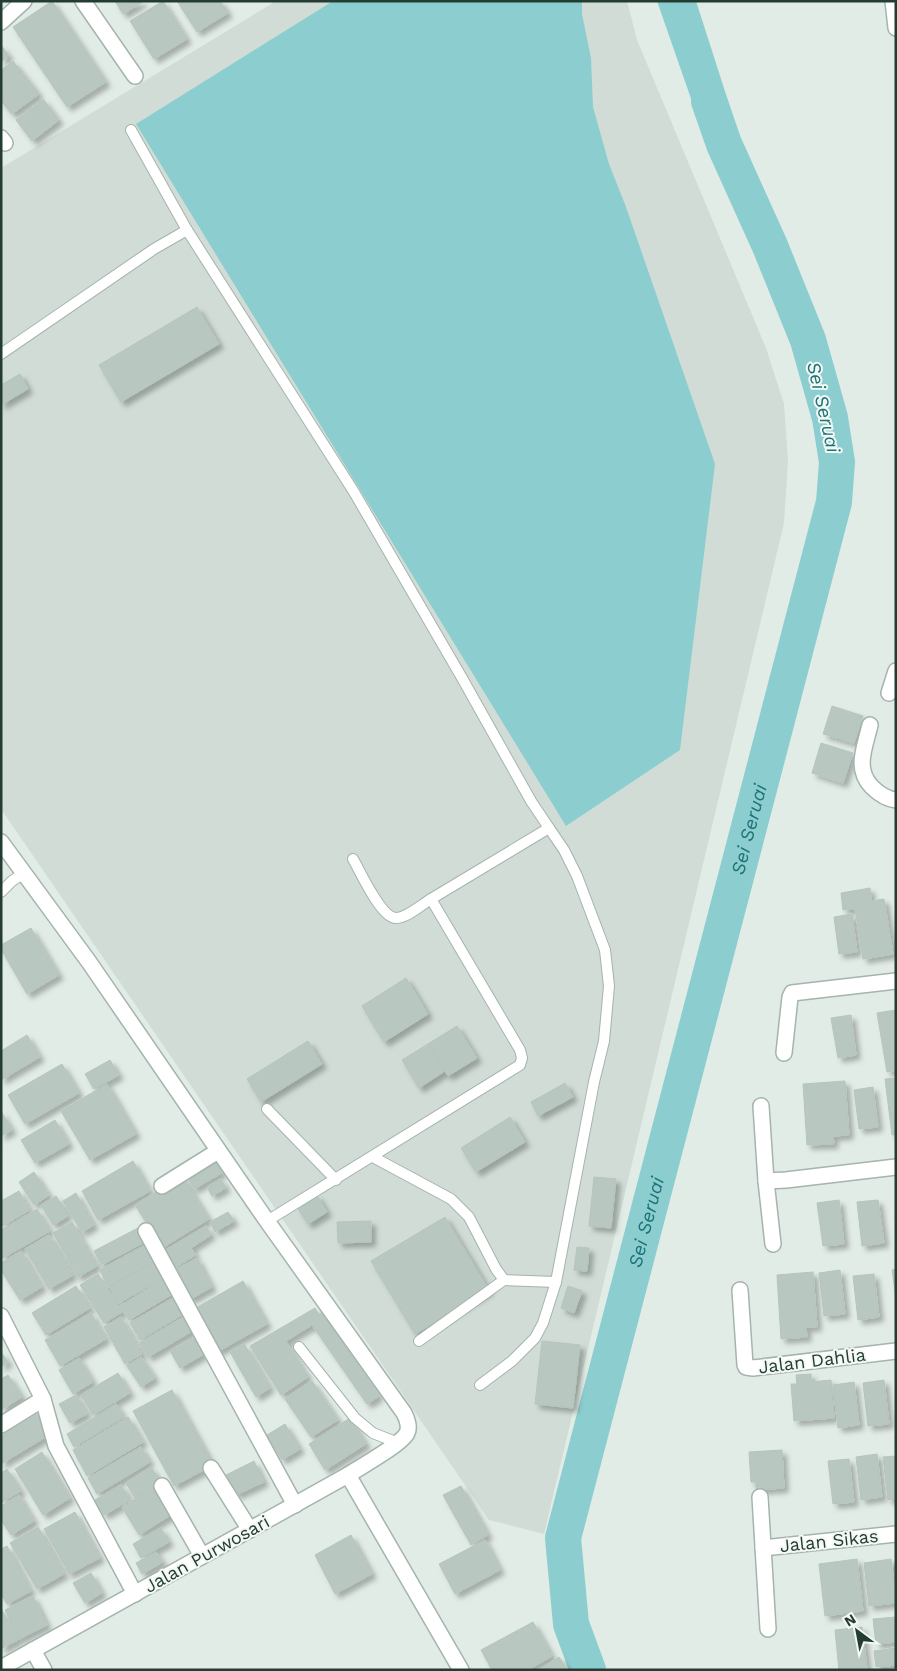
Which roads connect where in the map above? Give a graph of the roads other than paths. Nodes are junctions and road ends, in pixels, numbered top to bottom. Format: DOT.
graph roads {
  1 [pos="24,1"];
  2 [pos="83,1"];
  3 [pos="893,1"];
  4 [pos="1,22"];
  5 [pos="896,28"];
  6 [pos="135,76"];
  7 [pos="131,130"];
  8 [pos="187,230"];
  9 [pos="1,354"];
  10 [pos="896,671"];
  11 [pos="889,693"];
  12 [pos="870,725"];
  13 [pos="896,801"];
  14 [pos="549,828"];
  15 [pos="1,842"];
  16 [pos="353,859"];
  17 [pos="24,873"];
  18 [pos="1,892"];
  19 [pos="431,899"];
  20 [pos="896,981"];
  21 [pos="784,1053"];
  22 [pos="761,1106"];
  23 [pos="267,1109"];
  24 [pos="218,1151"];
  25 [pos="373,1157"];
  26 [pos="896,1167"];
  27 [pos="336,1180"];
  28 [pos="766,1181"];
  29 [pos="162,1186"];
  30 [pos="267,1221"];
  31 [pos="146,1231"];
  32 [pos="773,1244"];
  33 [pos="504,1280"];
  34 [pos="556,1282"];
  35 [pos="740,1290"];
  36 [pos="1,1316"];
  37 [pos="419,1340"];
  38 [pos="299,1347"];
  39 [pos="896,1351"];
  40 [pos="480,1385"];
  41 [pos="43,1399"];
  42 [pos="1,1425"];
  43 [pos="403,1437"];
  44 [pos="211,1468"];
  45 [pos="348,1475"];
  46 [pos="162,1486"];
  47 [pos="760,1497"];
  48 [pos="295,1505"];
  49 [pos="250,1530"];
  50 [pos="896,1534"];
  51 [pos="763,1548"];
  52 [pos="202,1556"];
  53 [pos="135,1594"];
  54 [pos="768,1629"];
  55 [pos="33,1650"];
  56 [pos="1,1668"];
  57 [pos="44,1670"];
  58 [pos="461,1670"];
  1 -- 4 [label="street"];
  2 -- 6 [label="street"];
  3 -- 5 [label="street"];
  7 -- 8 [label="lane"];
  8 -- 9 [label="lane"];
  8 -- 14 [label="lane"];
  10 -- 11 [label="street"];
  12 -- 13 [label="street"];
  14 -- 19 [label="lane"];
  14 -- 34 [label="lane"];
  15 -- 17 [label="street"];
  16 -- 19 [label="lane"];
  17 -- 18 [label="lane"];
  17 -- 24 [label="street"];
  19 -- 25 [label="lane"];
  20 -- 21 [label="street"];
  22 -- 28 [label="street"];
  23 -- 27 [label="lane"];
  24 -- 29 [label="street"];
  24 -- 30 [label="street"];
  25 -- 27 [label="lane"];
  25 -- 33 [label="lane"];
  26 -- 28 [label="street"];
  27 -- 30 [label="lane"];
  28 -- 32 [label="street"];
  30 -- 43 [label="street"];
  31 -- 48 [label="street"];
  33 -- 34 [label="lane"];
  33 -- 37 [label="lane"];
  34 -- 40 [label="lane"];
  35 -- 39 [label="street, Jalan Dahlia"];
  36 -- 41 [label="street"];
  38 -- 43 [label="lane"];
  41 -- 42 [label="street"];
  41 -- 53 [label="street"];
  43 -- 45 [label="street, Jalan Purwosari"];
  44 -- 49 [label="street"];
  45 -- 48 [label="street, Jalan Purwosari"];
  45 -- 58 [label="street"];
  46 -- 52 [label="street"];
  47 -- 51 [label="street"];
  48 -- 49 [label="street, Jalan Purwosari"];
  49 -- 52 [label="street, Jalan Purwosari"];
  50 -- 51 [label="street, Jalan Sikas"];
  51 -- 54 [label="street"];
  52 -- 53 [label="street, Jalan Purwosari"];
  53 -- 55 [label="street, Jalan Purwosari"];
  55 -- 56 [label="street, Jalan Purwosari"];
  55 -- 57 [label="street"];
}
